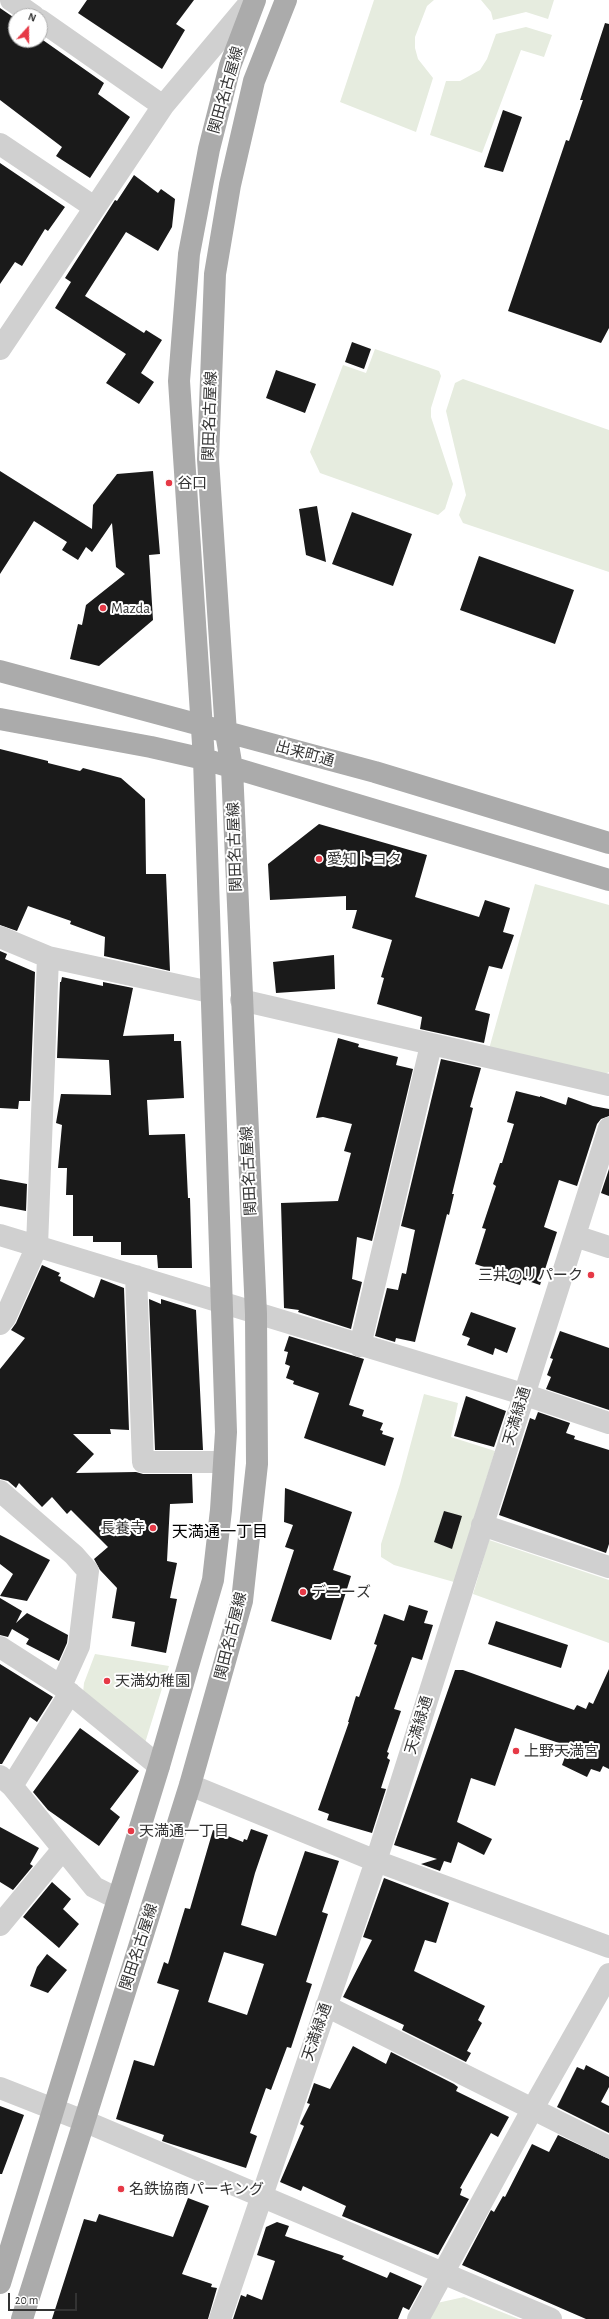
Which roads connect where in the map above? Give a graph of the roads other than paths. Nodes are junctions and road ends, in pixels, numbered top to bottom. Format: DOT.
graph roads {
  1 [pos="11,0"];
  2 [pos="286,0"];
  3 [pos="245,2"];
  4 [pos="22,8"];
  5 [pos="48,26"];
  6 [pos="164,106"];
  7 [pos="0,144"];
  8 [pos="94,207"];
  9 [pos="0,349"];
  10 [pos="0,671"];
  11 [pos="0,719"];
  12 [pos="201,726"];
  13 [pos="226,733"];
  14 [pos="204,759"];
  15 [pos="232,768"];
  16 [pos="609,843"];
  17 [pos="609,880"];
  18 [pos="0,937"];
  19 [pos="48,957"];
  20 [pos="210,992"];
  21 [pos="241,1000"];
  22 [pos="431,1045"];
  23 [pos="609,1085"];
  24 [pos="609,1128"];
  25 [pos="0,1235"];
  26 [pos="575,1236"];
  27 [pos="37,1246"];
  28 [pos="609,1247"];
  29 [pos="136,1276"];
  30 [pos="223,1302"];
  31 [pos="256,1314"];
  32 [pos="0,1324"];
  33 [pos="360,1346"];
  34 [pos="523,1394"];
  35 [pos="609,1423"];
  36 [pos="224,1462"];
  37 [pos="0,1491"];
  38 [pos="482,1525"];
  39 [pos="609,1567"];
  40 [pos="0,1647"];
  41 [pos="66,1689"];
  42 [pos="159,1766"];
  43 [pos="6,1781"];
  44 [pos="190,1785"];
  45 [pos="63,1849"];
  46 [pos="376,1861"];
  47 [pos="118,1899"];
  48 [pos="0,1925"];
  49 [pos="609,1947"];
  50 [pos="609,1974"];
  51 [pos="326,2006"];
  52 [pos="0,2088"];
  53 [pos="54,2109"];
  54 [pos="532,2110"];
  55 [pos="84,2121"];
  56 [pos="609,2147"];
  57 [pos="262,2197"];
  58 [pos="443,2275"];
  59 [pos="0,2283"];
  60 [pos="22,2319"];
  61 [pos="220,2319"];
  62 [pos="418,2319"];
  63 [pos="551,2319"];
  1 -- 4 [label="street"];
  2 -- 13 [label="main road, 関田名古屋線"];
  3 -- 6 [label="street"];
  3 -- 12 [label="main road, 関田名古屋線"];
  5 -- 6 [label="street"];
  6 -- 8 [label="street"];
  7 -- 8 [label="street"];
  8 -- 9 [label="street"];
  10 -- 12 [label="main road, 出来町通"];
  11 -- 14 [label="main road"];
  12 -- 13 [label="main road, 出来町通"];
  12 -- 14 [label="main road, 関田名古屋線"];
  13 -- 15 [label="main road, 関田名古屋線"];
  13 -- 16 [label="main road, 出来町通"];
  14 -- 15 [label="main road"];
  14 -- 20 [label="main road, 関田名古屋線"];
  15 -- 17 [label="main road"];
  15 -- 21 [label="main road, 関田名古屋線"];
  18 -- 19 [label="street"];
  19 -- 20 [label="street"];
  19 -- 27 [label="street"];
  20 -- 30 [label="main road, 関田名古屋線"];
  21 -- 22 [label="street"];
  21 -- 31 [label="main road, 関田名古屋線"];
  22 -- 23 [label="street"];
  22 -- 33 [label="street"];
  24 -- 26 [label="street, 天満緑通"];
  25 -- 27 [label="street"];
  26 -- 28 [label="street"];
  26 -- 34 [label="street, 天満緑通"];
  27 -- 29 [label="street"];
  27 -- 32 [label="street"];
  29 -- 30 [label="street"];
  29 -- 36 [label="street"];
  30 -- 31 [label="street"];
  30 -- 36 [label="main road, 関田名古屋線"];
  31 -- 33 [label="street"];
  31 -- 44 [label="main road, 関田名古屋線"];
  33 -- 34 [label="street"];
  34 -- 35 [label="street"];
  34 -- 38 [label="street, 天満緑通"];
  36 -- 42 [label="main road, 関田名古屋線"];
  37 -- 41 [label="street"];
  38 -- 39 [label="street"];
  38 -- 46 [label="street, 天満緑通"];
  40 -- 41 [label="street"];
  41 -- 42 [label="street"];
  41 -- 43 [label="street"];
  42 -- 47 [label="main road, 関田名古屋線"];
  43 -- 45 [label="street"];
  44 -- 46 [label="street"];
  44 -- 55 [label="main road, 関田名古屋線"];
  45 -- 47 [label="street"];
  45 -- 48 [label="street"];
  46 -- 49 [label="street"];
  46 -- 51 [label="street, 天満緑通"];
  47 -- 53 [label="main road, 関田名古屋線"];
  50 -- 54 [label="street"];
  51 -- 54 [label="street"];
  51 -- 57 [label="street, 天満緑通"];
  52 -- 53 [label="street"];
  53 -- 55 [label="street"];
  53 -- 59 [label="main road, 関田名古屋線"];
  54 -- 56 [label="street"];
  54 -- 58 [label="street"];
  55 -- 57 [label="street"];
  55 -- 60 [label="main road, 関田名古屋線"];
  57 -- 58 [label="street"];
  57 -- 61 [label="street, 天満緑通"];
  58 -- 62 [label="street"];
  58 -- 63 [label="street"];
}
